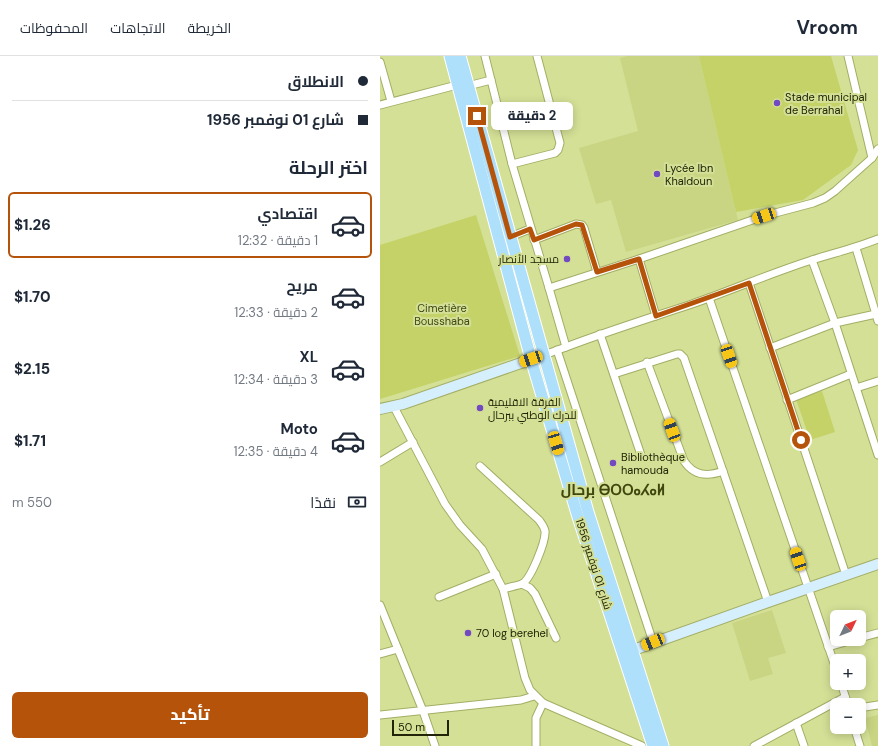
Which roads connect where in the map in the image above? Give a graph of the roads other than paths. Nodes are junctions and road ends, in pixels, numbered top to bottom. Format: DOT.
graph roads {
  1 [pos="450,56"];
  2 [pos="460,56"];
  3 [pos="485,56"];
  4 [pos="537,56"];
  5 [pos="848,56"];
  6 [pos="380,62"];
  7 [pos="491,80"];
  8 [pos="461,86"];
  9 [pos="391,101"];
  10 [pos="380,105"];
  11 [pos="878,149"];
  12 [pos="872,158"];
  13 [pos="512,164"];
  14 [pos="530,229"];
  15 [pos="510,237"];
  16 [pos="878,239"];
  17 [pos="534,240"];
  18 [pos="856,248"];
  19 [pos="639,259"];
  20 [pos="812,260"];
  21 [pos="597,272"];
  22 [pos="749,283"];
  23 [pos="549,288"];
  24 [pos="709,298"];
  25 [pos="656,316"];
  26 [pos="877,317"];
  27 [pos="835,323"];
  28 [pos="600,334"];
  29 [pos="566,347"];
  30 [pos="770,348"];
  31 [pos="557,350"];
  32 [pos="544,355"];
  33 [pos="531,359"];
  34 [pos="647,362"];
  35 [pos="614,374"];
  36 [pos="851,374"];
  37 [pos="878,381"];
  38 [pos="856,388"];
  39 [pos="787,400"];
  40 [pos="394,407"];
  41 [pos="380,409"];
  42 [pos="413,442"];
  43 [pos="641,455"];
  44 [pos="878,455"];
  45 [pos="380,462"];
  46 [pos="480,466"];
  47 [pos="723,472"];
  48 [pos="878,564"];
  49 [pos="496,574"];
  50 [pos="846,575"];
  51 [pos="522,584"];
  52 [pos="808,588"];
  53 [pos="503,589"];
  54 [pos="439,597"];
  55 [pos="768,602"];
  56 [pos="380,605"];
  57 [pos="878,633"];
  58 [pos="866,636"];
  59 [pos="556,638"];
  60 [pos="653,642"];
  61 [pos="832,646"];
  62 [pos="828,647"];
  63 [pos="398,649"];
  64 [pos="628,652"];
  65 [pos="380,654"];
  66 [pos="831,654"];
  67 [pos="843,690"];
  68 [pos="534,696"];
  69 [pos="845,697"];
  70 [pos="544,703"];
  71 [pos="878,705"];
  72 [pos="866,707"];
  73 [pos="423,711"];
  74 [pos="380,716"];
  75 [pos="796,723"];
  76 [pos="856,734"];
  77 [pos="435,746"];
  78 [pos="536,746"];
  79 [pos="642,746"];
  80 [pos="653,746"];
  81 [pos="663,746"];
  82 [pos="754,746"];
  83 [pos="804,746"];
  84 [pos="860,746"];
  1 -- 8 [label="main road, شارع 01 نوفمبر 1956"];
  2 -- 8 [label="main road, شارع 01 نوفمبر 1956"];
  3 -- 7 [label="street"];
  4 -- 13 [label="street"];
  5 -- 12 [label="street"];
  6 -- 9 [label="street"];
  7 -- 8 [label="street"];
  7 -- 13 [label="street"];
  8 -- 9 [label="street"];
  8 -- 15 [label="main road, شارع 01 نوفمبر 1956"];
  8 -- 33 [label="main road, شارع 01 نوفمبر 1956"];
  9 -- 10 [label="street"];
  11 -- 12 [label="street"];
  12 -- 19 [label="street"];
  13 -- 14 [label="street"];
  14 -- 15 [label="street"];
  14 -- 17 [label="street"];
  15 -- 32 [label="main road, شارع 01 نوفمبر 1956"];
  16 -- 18 [label="street"];
  17 -- 21 [label="street"];
  17 -- 23 [label="street"];
  18 -- 20 [label="street"];
  18 -- 26 [label="street"];
  19 -- 21 [label="street"];
  19 -- 25 [label="street"];
  20 -- 22 [label="street"];
  20 -- 27 [label="street"];
  21 -- 23 [label="street"];
  22 -- 24 [label="street"];
  22 -- 30 [label="street"];
  23 -- 29 [label="street"];
  24 -- 25 [label="street"];
  24 -- 52 [label="street"];
  25 -- 28 [label="street"];
  26 -- 27 [label="street"];
  27 -- 30 [label="street"];
  27 -- 36 [label="street"];
  28 -- 29 [label="street"];
  28 -- 35 [label="street"];
  29 -- 31 [label="street"];
  30 -- 39 [label="street"];
  31 -- 32 [label="street"];
  31 -- 60 [label="street"];
  32 -- 33 [label="main road"];
  32 -- 64 [label="main road, شارع 01 نوفمبر 1956"];
  33 -- 40 [label="main road"];
  33 -- 64 [label="main road, شارع 01 نوفمبر 1956"];
  34 -- 35 [label="street"];
  34 -- 47 [label="street"];
  34 -- 47 [label="street"];
  35 -- 43 [label="street"];
  36 -- 38 [label="street"];
  36 -- 39 [label="street"];
  37 -- 38 [label="street"];
  38 -- 44 [label="street"];
  39 -- 50 [label="street"];
  40 -- 41 [label="main road"];
  40 -- 42 [label="street"];
  42 -- 45 [label="street"];
  42 -- 49 [label="street"];
  46 -- 51 [label="street"];
  47 -- 55 [label="street"];
  48 -- 50 [label="main road"];
  49 -- 53 [label="street"];
  49 -- 54 [label="street"];
  50 -- 52 [label="main road"];
  51 -- 53 [label="street"];
  51 -- 59 [label="street"];
  52 -- 55 [label="main road"];
  52 -- 62 [label="street"];
  53 -- 68 [label="street"];
  55 -- 60 [label="main road"];
  56 -- 63 [label="street"];
  57 -- 58 [label="street"];
  60 -- 64 [label="main road"];
  61 -- 62 [label="street"];
  62 -- 66 [label="street"];
  63 -- 65 [label="street"];
  63 -- 73 [label="street"];
  64 -- 80 [label="main road, شارع 01 نوفمبر 1956"];
  64 -- 81 [label="main road, شارع 01 نوفمبر 1956"];
  67 -- 69 [label="street"];
  68 -- 70 [label="street"];
  68 -- 73 [label="street"];
  69 -- 75 [label="street"];
  70 -- 78 [label="street"];
  70 -- 79 [label="street"];
  71 -- 72 [label="street"];
  73 -- 74 [label="street"];
  73 -- 77 [label="street"];
  75 -- 82 [label="street"];
  75 -- 83 [label="street"];
  76 -- 84 [label="street"];
}
